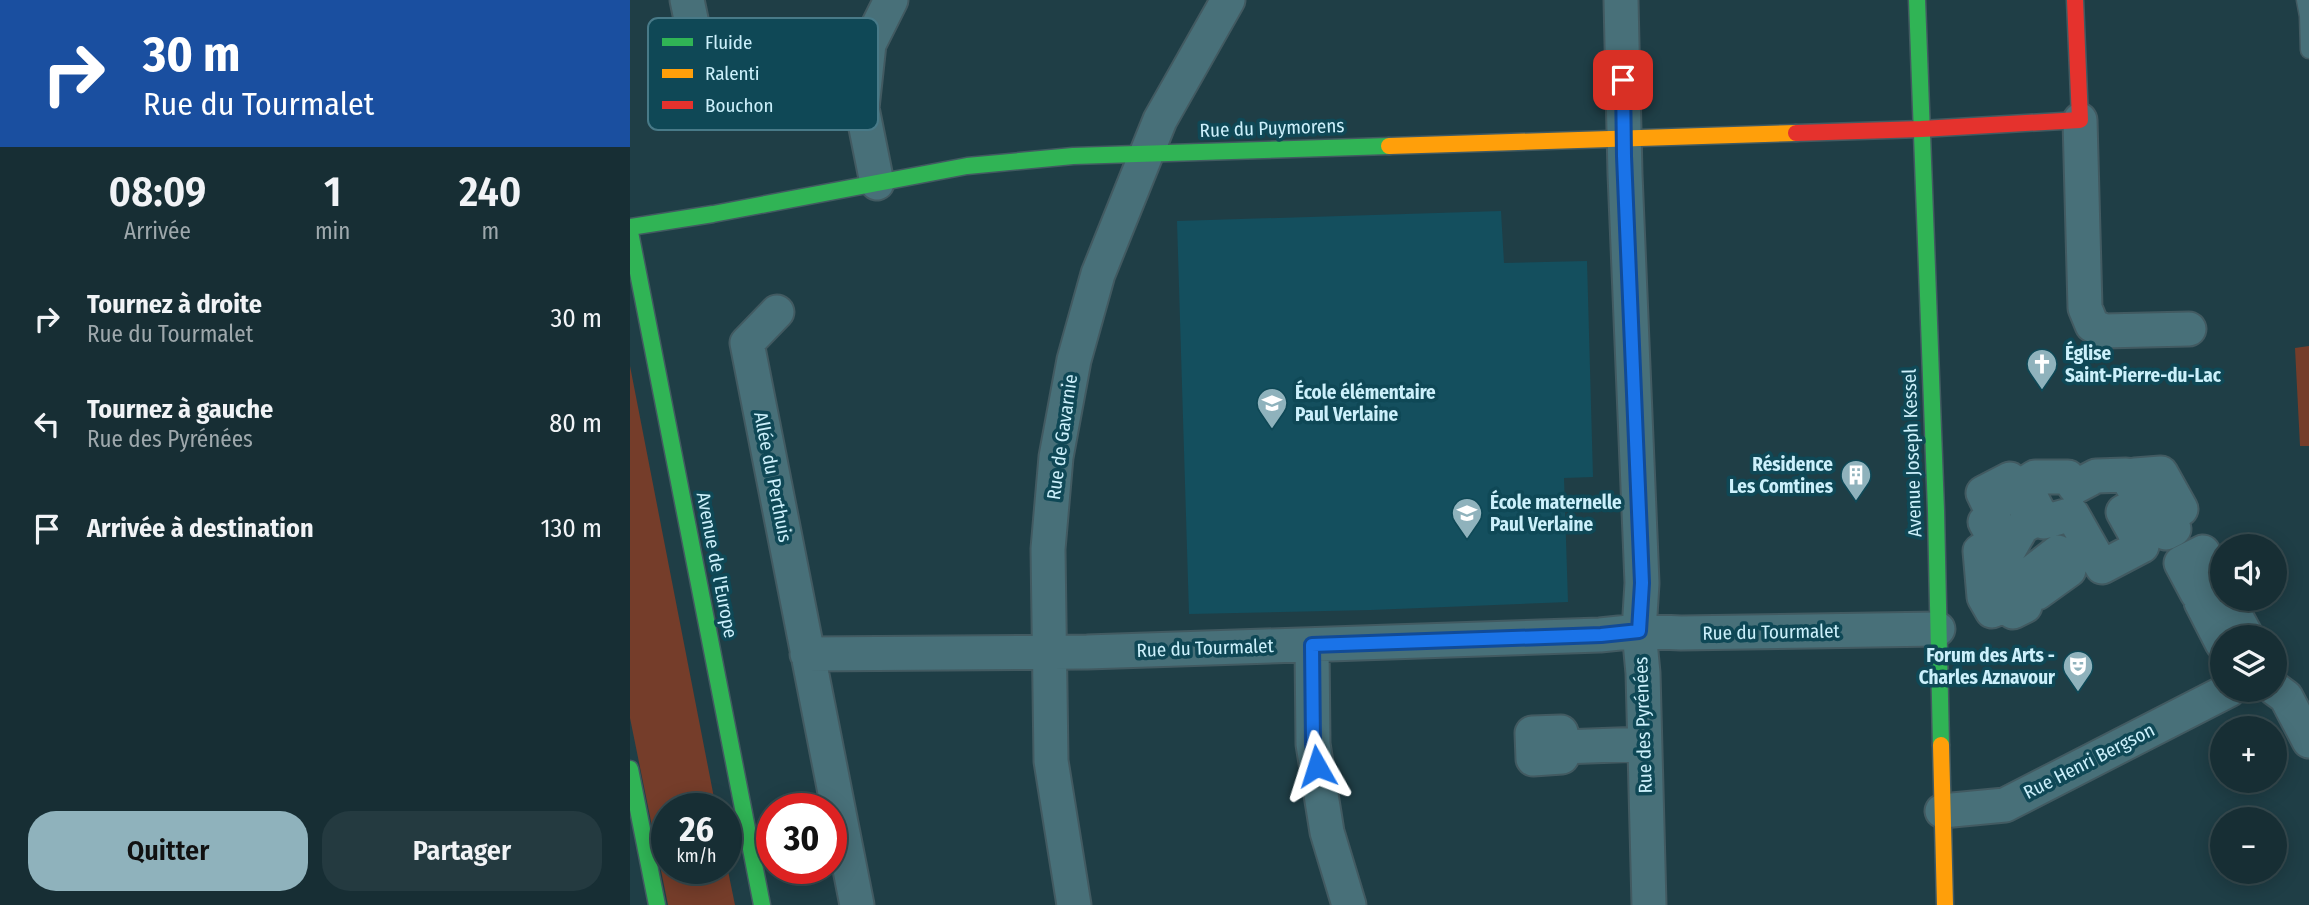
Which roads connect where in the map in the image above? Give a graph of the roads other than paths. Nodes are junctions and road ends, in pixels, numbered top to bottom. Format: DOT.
graph roads {
  1 [pos="687,0"];
  2 [pos="891,0"];
  3 [pos="1228,0"];
  4 [pos="1621,0"];
  5 [pos="1917,0"];
  6 [pos="2075,0"];
  7 [pos="2305,0"];
  8 [pos="691,18"];
  9 [pos="878,26"];
  10 [pos="2309,50"];
  11 [pos="2080,120"];
  12 [pos="1921,129"];
  13 [pos="866,130"];
  14 [pos="1625,138"];
  15 [pos="1148,153"];
  16 [pos="877,183"];
  17 [pos="630,230"];
  18 [pos="777,312"];
  19 [pos="2189,329"];
  20 [pos="641,370"];
  21 [pos="2210,597"];
  22 [pos="2213,625"];
  23 [pos="1938,629"];
  24 [pos="1639,631"];
  25 [pos="1312,645"];
  26 [pos="1051,652"];
  27 [pos="807,654"];
  28 [pos="2287,699"];
  29 [pos="2210,700"];
  30 [pos="2309,741"];
  31 [pos="1644,744"];
  32 [pos="1562,747"];
  33 [pos="630,769"];
  34 [pos="1942,811"];
  35 [pos="657,905"];
  36 [pos="746,905"];
  37 [pos="762,905"];
  38 [pos="857,905"];
  39 [pos="1074,905"];
  40 [pos="1349,905"];
  41 [pos="1649,905"];
  42 [pos="1944,905"];
  1 -- 8 [label="street"];
  2 -- 9 [label="street"];
  3 -- 15 [label="street, Rue de Gavarnie"];
  4 -- 14 [label="street, Rue des Pyrénées"];
  5 -- 12 [label="street, Avenue Joseph Kessel"];
  6 -- 11 [label="street"];
  7 -- 10 [label="lane"];
  11 -- 12 [label="street, Rue du Puymorens"];
  11 -- 19 [label="street"];
  12 -- 14 [label="street, Rue du Puymorens"];
  12 -- 23 [label="street, Avenue Joseph Kessel"];
  13 -- 16 [label="street"];
  14 -- 15 [label="street, Rue du Puymorens"];
  14 -- 24 [label="street, Rue des Pyrénées"];
  15 -- 16 [label="street, Rue du Puymorens"];
  15 -- 26 [label="street, Rue de Gavarnie"];
  16 -- 17 [label="street, Rue du Puymorens"];
  17 -- 37 [label="street, Avenue de l'Europe"];
  18 -- 27 [label="street, Allée du Perthuis"];
  20 -- 36 [label="lane"];
  21 -- 22 [label="street"];
  23 -- 24 [label="street, Rue du Tourmalet"];
  23 -- 34 [label="street, Avenue Joseph Kessel"];
  24 -- 25 [label="street, Rue du Tourmalet"];
  24 -- 31 [label="street, Rue des Pyrénées"];
  25 -- 26 [label="street, Rue du Tourmalet"];
  25 -- 40 [label="street"];
  26 -- 27 [label="street, Rue du Tourmalet"];
  26 -- 39 [label="street, Rue de Gavarnie"];
  27 -- 38 [label="street"];
  28 -- 30 [label="street"];
  29 -- 34 [label="street, Rue Henri Bergson"];
  31 -- 32 [label="street"];
  31 -- 41 [label="street, Rue des Pyrénées"];
  33 -- 35 [label="street"];
  34 -- 42 [label="street, Avenue Joseph Kessel"];
}
